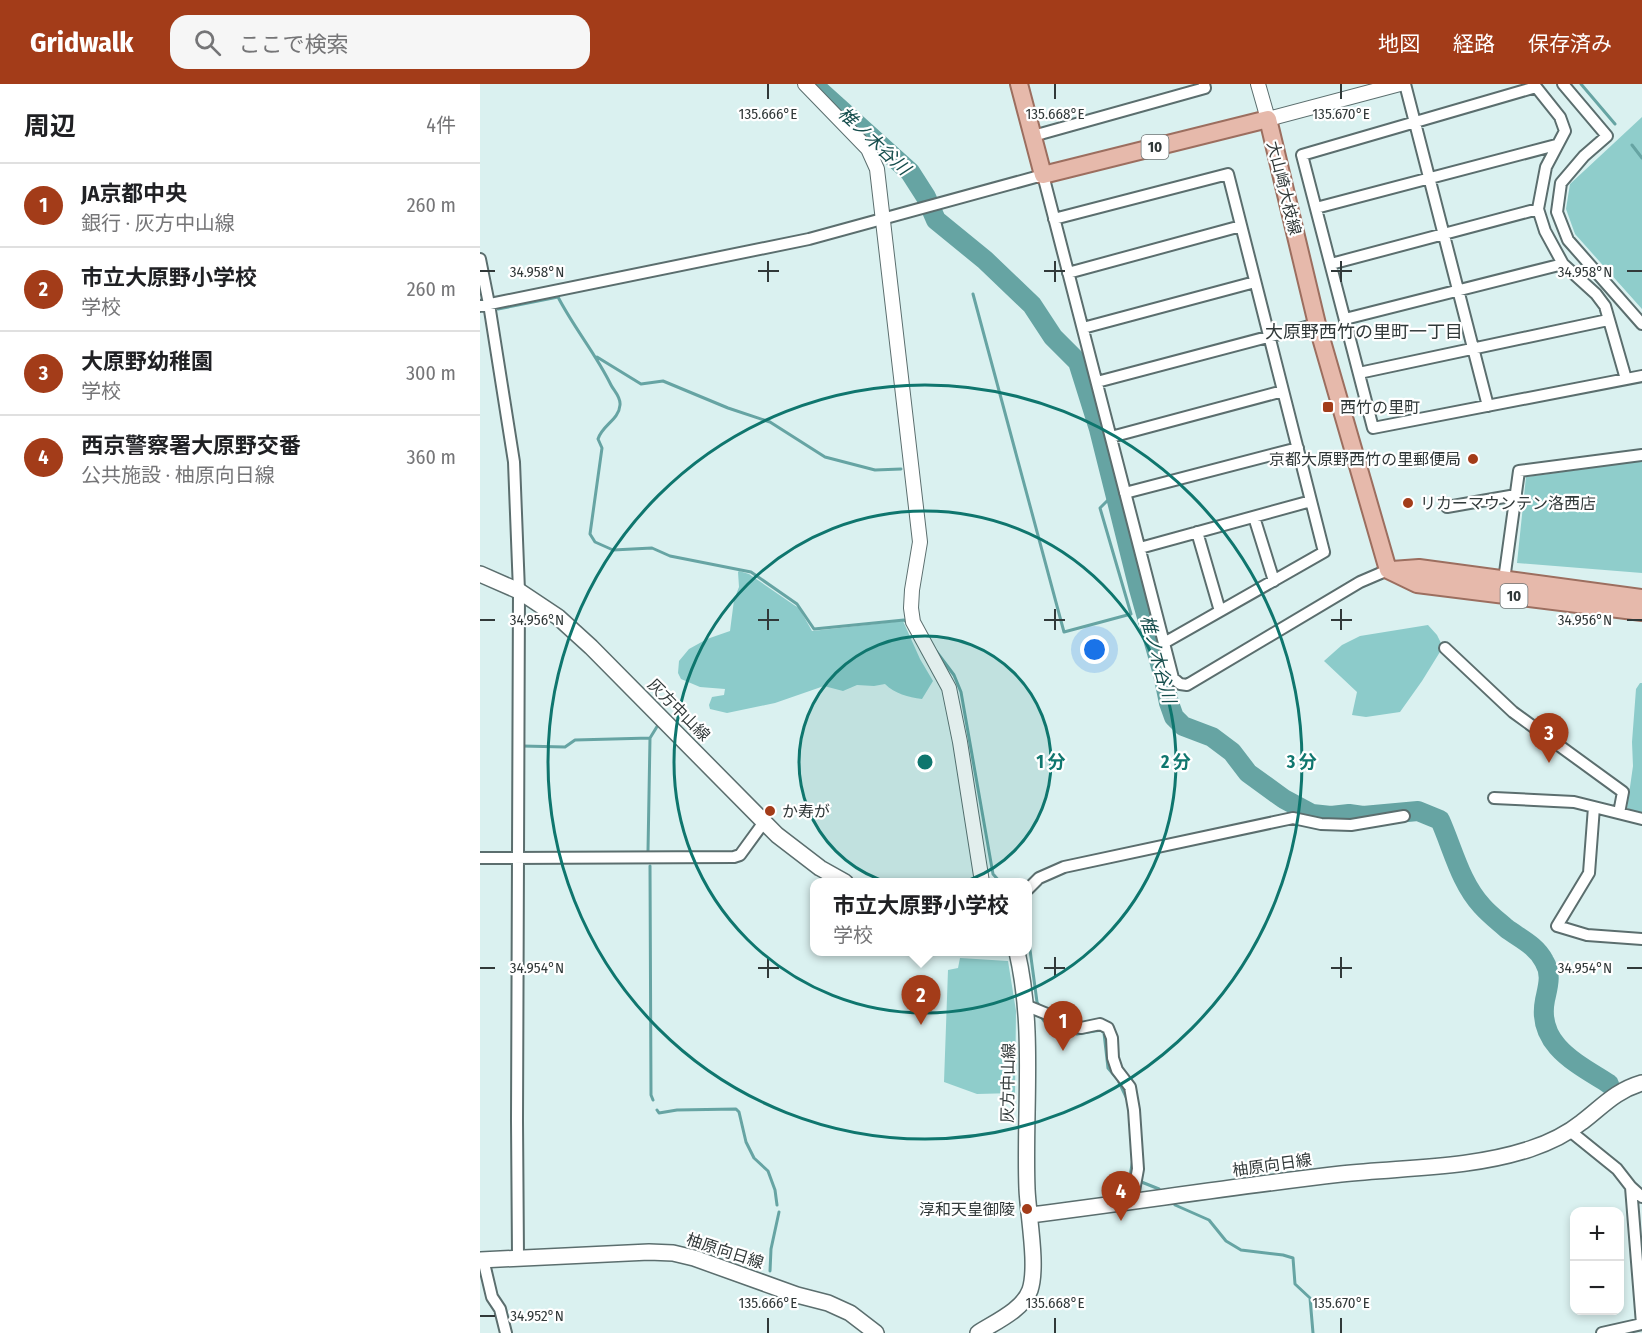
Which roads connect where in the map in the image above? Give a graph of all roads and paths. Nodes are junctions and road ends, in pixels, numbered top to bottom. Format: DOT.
graph roads {
  1 [pos="805,84"];
  2 [pos="1019,84"];
  3 [pos="1204,84"];
  4 [pos="1258,84"];
  5 [pos="1400,84"];
  6 [pos="1405,84"];
  7 [pos="1563,84"];
  8 [pos="1268,119"];
  9 [pos="1415,122"];
  10 [pos="1033,136"];
  11 [pos="1556,145"];
  12 [pos="1043,176"];
  13 [pos="1429,178"];
  14 [pos="1316,208"];
  15 [pos="1538,209"];
  16 [pos="884,218"];
  17 [pos="1054,219"];
  18 [pos="1241,226"];
  19 [pos="1444,234"];
  20 [pos="480,260"];
  21 [pos="1331,264"];
  22 [pos="1563,264"];
  23 [pos="1068,273"];
  24 [pos="1255,282"];
  25 [pos="1458,291"];
  26 [pos="485,305"];
  27 [pos="1345,319"];
  28 [pos="1608,320"];
  29 [pos="1317,324"];
  30 [pos="1642,324"];
  31 [pos="1083,328"];
  32 [pos="1269,338"];
  33 [pos="1473,349"];
  34 [pos="1359,373"];
  35 [pos="1642,376"];
  36 [pos="1626,379"];
  37 [pos="1097,382"];
  38 [pos="1283,391"];
  39 [pos="1488,406"];
  40 [pos="1111,437"];
  41 [pos="1298,447"];
  42 [pos="1642,455"];
  43 [pos="1125,493"];
  44 [pos="1516,495"];
  45 [pos="1311,501"];
  46 [pos="1447,507"];
  47 [pos="1254,517"];
  48 [pos="1197,532"];
  49 [pos="1140,549"];
  50 [pos="1388,570"];
  51 [pos="480,574"];
  52 [pos="1504,580"];
  53 [pos="1274,581"];
  54 [pos="519,591"];
  55 [pos="1642,598"];
  56 [pos="1220,611"];
  57 [pos="1642,612"];
  58 [pos="1164,643"];
  59 [pos="1445,648"];
  60 [pos="1494,798"];
  61 [pos="1594,807"];
  62 [pos="1619,813"];
  63 [pos="1404,816"];
  64 [pos="1642,819"];
  65 [pos="764,822"];
  66 [pos="480,858"];
  67 [pos="518,858"];
  68 [pos="838,878"];
  69 [pos="981,878"];
  70 [pos="1032,885"];
  71 [pos="1642,939"];
  72 [pos="1018,956"];
  73 [pos="1025,1005"];
  74 [pos="1642,1083"];
  75 [pos="1570,1131"];
  76 [pos="1631,1187"];
  77 [pos="1642,1197"];
  78 [pos="1132,1202"];
  79 [pos="1030,1215"];
  80 [pos="518,1257"];
  81 [pos="482,1259"];
  82 [pos="1642,1323"];
  83 [pos="506,1333"];
  84 [pos="876,1333"];
  85 [pos="978,1333"];
  86 [pos="1602,1333"];
  1 -- 16 [label="street"];
  2 -- 10 [label="main road"];
  3 -- 10 [label="street"];
  4 -- 8 [label="street"];
  5 -- 8 [label="street"];
  6 -- 9 [label="street"];
  7 -- 30 [label="street"];
  8 -- 12 [label="main road, 大山崎大枝線 / 10"];
  8 -- 29 [label="main road, 大山崎大枝線"];
  9 -- 11 [label="street"];
  9 -- 13 [label="street"];
  9 -- 14 [label="street"];
  10 -- 12 [label="main road"];
  11 -- 13 [label="street"];
  11 -- 15 [label="street"];
  12 -- 16 [label="street"];
  12 -- 17 [label="street"];
  13 -- 14 [label="street"];
  13 -- 19 [label="street"];
  14 -- 21 [label="street"];
  15 -- 19 [label="street"];
  15 -- 22 [label="street"];
  16 -- 26 [label="street"];
  16 -- 69 [label="street"];
  17 -- 18 [label="street"];
  17 -- 23 [label="street"];
  18 -- 23 [label="street"];
  18 -- 24 [label="street"];
  19 -- 21 [label="street"];
  19 -- 25 [label="street"];
  20 -- 26 [label="street"];
  21 -- 27 [label="street"];
  22 -- 25 [label="street"];
  22 -- 28 [label="street"];
  23 -- 31 [label="street"];
  24 -- 31 [label="street"];
  24 -- 32 [label="street"];
  25 -- 27 [label="street"];
  25 -- 33 [label="street"];
  26 -- 54 [label="street"];
  27 -- 34 [label="street"];
  28 -- 33 [label="street"];
  28 -- 36 [label="street"];
  29 -- 32 [label="street"];
  29 -- 50 [label="main road, 大山崎大枝線"];
  31 -- 37 [label="street"];
  32 -- 37 [label="street"];
  32 -- 38 [label="street"];
  33 -- 34 [label="street"];
  33 -- 39 [label="street"];
  34 -- 39 [label="street"];
  35 -- 36 [label="street"];
  36 -- 39 [label="street"];
  37 -- 40 [label="street"];
  38 -- 40 [label="street"];
  38 -- 41 [label="street"];
  40 -- 43 [label="street"];
  41 -- 43 [label="street"];
  41 -- 45 [label="street"];
  42 -- 44 [label="street"];
  43 -- 49 [label="street"];
  44 -- 46 [label="street"];
  44 -- 52 [label="street"];
  45 -- 47 [label="street"];
  45 -- 53 [label="street"];
  47 -- 48 [label="street"];
  47 -- 53 [label="street"];
  48 -- 49 [label="street"];
  48 -- 56 [label="street"];
  49 -- 58 [label="street"];
  50 -- 52 [label="main road, 10"];
  50 -- 57 [label="main road, 10"];
  50 -- 58 [label="street"];
  51 -- 54 [label="main road, 灰方中山線"];
  52 -- 55 [label="main road, 10"];
  53 -- 56 [label="street"];
  54 -- 65 [label="main road, 灰方中山線"];
  54 -- 67 [label="street"];
  56 -- 58 [label="street"];
  59 -- 62 [label="street"];
  60 -- 61 [label="street"];
  61 -- 62 [label="street"];
  61 -- 71 [label="street"];
  62 -- 64 [label="street"];
  63 -- 70 [label="street"];
  65 -- 67 [label="street"];
  65 -- 68 [label="main road, 灰方中山線"];
  66 -- 67 [label="street"];
  67 -- 80 [label="street"];
  72 -- 73 [label="main road, 灰方中山線"];
  73 -- 78 [label="street"];
  73 -- 79 [label="main road, 灰方中山線"];
  74 -- 75 [label="main road, 柚原向日線"];
  75 -- 76 [label="street"];
  75 -- 78 [label="main road, 柚原向日線"];
  76 -- 77 [label="street"];
  76 -- 82 [label="street"];
  78 -- 79 [label="main road, 柚原向日線"];
  79 -- 85 [label="main road"];
  80 -- 81 [label="main road, 柚原向日線"];
  80 -- 84 [label="main road, 柚原向日線"];
  81 -- 83 [label="street"];
  82 -- 86 [label="street"];
}
